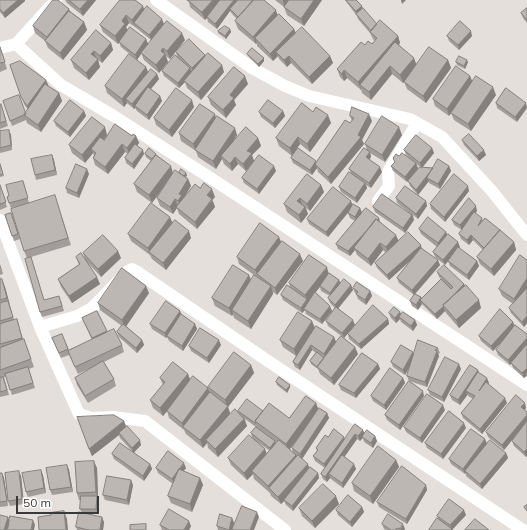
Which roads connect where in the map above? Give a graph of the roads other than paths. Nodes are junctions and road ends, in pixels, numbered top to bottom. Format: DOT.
graph roads {
  1 [pos="56,0"];
  2 [pos="156,0"];
  3 [pos="16,44"];
  4 [pos="0,48"];
  5 [pos="417,123"];
  6 [pos="378,201"];
  7 [pos="0,220"];
  8 [pos="527,235"];
  9 [pos="40,327"];
  10 [pos="527,385"];
  11 [pos="284,530"];
  12 [pos="523,530"];
  1 -- 3 [label="street"];
  2 -- 5 [label="street"];
  3 -- 4 [label="street"];
  3 -- 10 [label="street"];
  5 -- 6 [label="street"];
  5 -- 8 [label="street"];
  7 -- 9 [label="street"];
  9 -- 11 [label="street"];
  9 -- 12 [label="street"];
}
